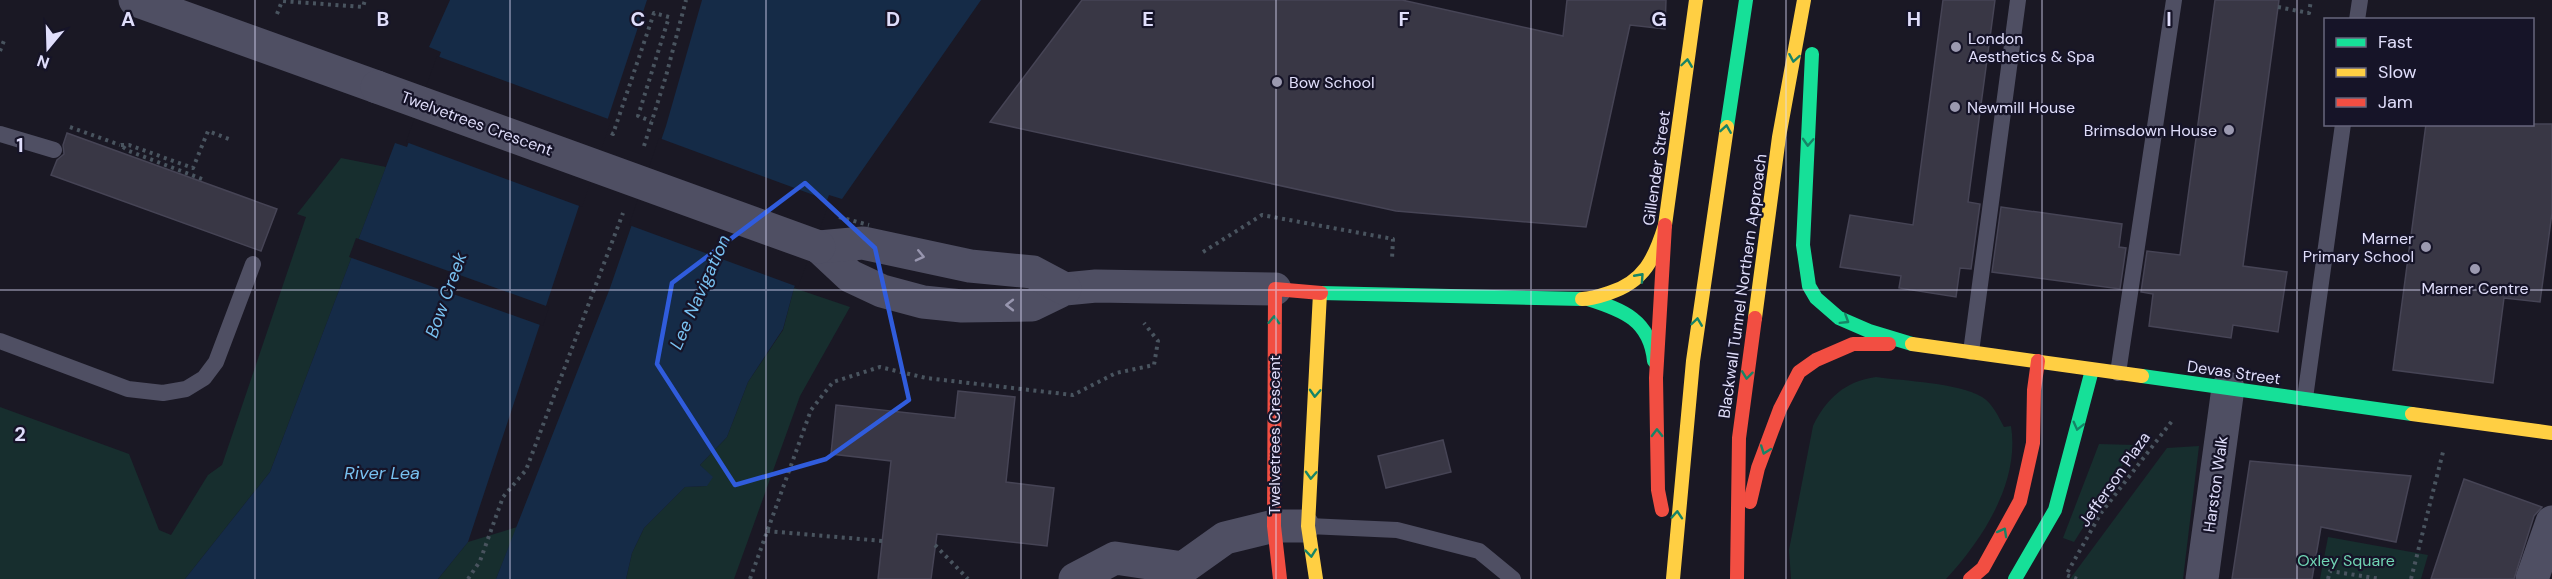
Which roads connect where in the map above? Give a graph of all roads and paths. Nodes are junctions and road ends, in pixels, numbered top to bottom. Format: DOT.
graph roads {
  1 [pos="135,0"];
  2 [pos="365,0"];
  3 [pos="686,0"];
  4 [pos="1696,0"];
  5 [pos="1746,0"];
  6 [pos="1804,0"];
  7 [pos="1813,0"];
  8 [pos="2018,0"];
  9 [pos="2174,0"];
  10 [pos="2311,0"];
  11 [pos="2360,0"];
  12 [pos="2278,7"];
  13 [pos="277,14"];
  14 [pos="2357,18"];
  15 [pos="5,38"];
  16 [pos="0,51"];
  17 [pos="651,121"];
  18 [pos="2343,126"];
  19 [pos="0,134"];
  20 [pos="613,134"];
  21 [pos="229,139"];
  22 [pos="120,145"];
  23 [pos="54,150"];
  24 [pos="642,151"];
  25 [pos="202,178"];
  26 [pos="627,203"];
  27 [pos="1665,225"];
  28 [pos="819,248"];
  29 [pos="1198,255"];
  30 [pos="253,264"];
  31 [pos="1391,266"];
  32 [pos="1065,290"];
  33 [pos="1275,290"];
  34 [pos="1320,293"];
  35 [pos="1588,299"];
  36 [pos="1144,323"];
  37 [pos="0,341"];
  38 [pos="1912,344"];
  39 [pos="1971,352"];
  40 [pos="2038,361"];
  41 [pos="2092,370"];
  42 [pos="2118,373"];
  43 [pos="1656,378"];
  44 [pos="2228,388"];
  45 [pos="2305,398"];
  46 [pos="2172,421"];
  47 [pos="2552,432"];
  48 [pos="2443,450"];
  49 [pos="2552,522"];
  50 [pos="1274,526"];
  51 [pos="1308,526"];
  52 [pos="767,531"];
  53 [pos="883,541"];
  54 [pos="935,545"];
  55 [pos="1739,545"];
  56 [pos="1184,574"];
  57 [pos="1673,576"];
  58 [pos="2065,577"];
  59 [pos="468,579"];
  60 [pos="750,579"];
  61 [pos="968,579"];
  62 [pos="1075,579"];
  63 [pos="1280,579"];
  64 [pos="1316,579"];
  65 [pos="1513,579"];
  66 [pos="1737,579"];
  67 [pos="1970,579"];
  68 [pos="2015,579"];
  69 [pos="2077,579"];
  70 [pos="2202,579"];
  71 [pos="2328,579"];
  72 [pos="2381,579"];
  73 [pos="2411,579"];
  74 [pos="2532,579"];
  1 -- 28 [label="street, Twelvetrees Crescent, bridge"];
  2 -- 13 [label="path"];
  3 -- 17 [label="path"];
  27 -- 4 [label="main road, Gillender Street, one-way"];
  57 -- 5 [label="main road, one-way"];
  6 -- 55 [label="main road, Blackwall Tunnel Northern Approach, one-way"];
  7 -- 38 [label="main road, one-way"];
  8 -- 39 [label="lane"];
  9 -- 42 [label="lane"];
  10 -- 12 [label="path"];
  11 -- 14 [label="lane"];
  15 -- 16 [label="path"];
  17 -- 20 [label="path"];
  17 -- 24 [label="path"];
  18 -- 45 [label="lane"];
  19 -- 23 [label="lane"];
  21 -- 22 [label="path"];
  22 -- 23 [label="path"];
  22 -- 25 [label="path"];
  26 -- 59 [label="path"];
  35 -- 27 [label="main road, Gillender Street, one-way"];
  27 -- 43 [label="main road"];
  28 -- 32 [label="street, Twelvetrees Crescent, one-way"];
  32 -- 28 [label="street, Twelvetrees Crescent, one-way"];
  29 -- 31 [label="path"];
  30 -- 37 [label="lane"];
  32 -- 33 [label="street, Twelvetrees Crescent"];
  33 -- 34 [label="main road, Twelvetrees Crescent"];
  50 -- 33 [label="main road, Twelvetrees Crescent, one-way"];
  34 -- 35 [label="main road, Twelvetrees Crescent"];
  34 -- 51 [label="main road, one-way"];
  35 -- 43 [label="main road"];
  36 -- 52 [label="path"];
  38 -- 39 [label="main road, Devas Street"];
  38 -- 55 [label="main road, one-way"];
  39 -- 40 [label="main road, Devas Street"];
  40 -- 41 [label="main road, Devas Street"];
  67 -- 40 [label="main road, one-way"];
  41 -- 42 [label="main road, Devas Street"];
  41 -- 68 [label="main road, one-way"];
  42 -- 44 [label="main road, Devas Street"];
  57 -- 43 [label="main road, one-way"];
  44 -- 45 [label="main road, Devas Street"];
  44 -- 70 [label="street, Harston Walk"];
  45 -- 47 [label="main road, Devas Street"];
  46 -- 58 [label="path, Jefferson Plaza"];
  48 -- 73 [label="path"];
  49 -- 74 [label="street"];
  50 -- 51 [label="street"];
  50 -- 56 [label="street"];
  50 -- 63 [label="main road, Twelvetrees Crescent"];
  51 -- 64 [label="main road, one-way"];
  51 -- 65 [label="lane"];
  52 -- 53 [label="path"];
  52 -- 60 [label="path"];
  54 -- 61 [label="path"];
  55 -- 66 [label="main road, Blackwall Tunnel Northern Approach"];
  56 -- 62 [label="street"];
  58 -- 69 [label="path, Jefferson Plaza"];
  71 -- 72 [label="path"];
}
